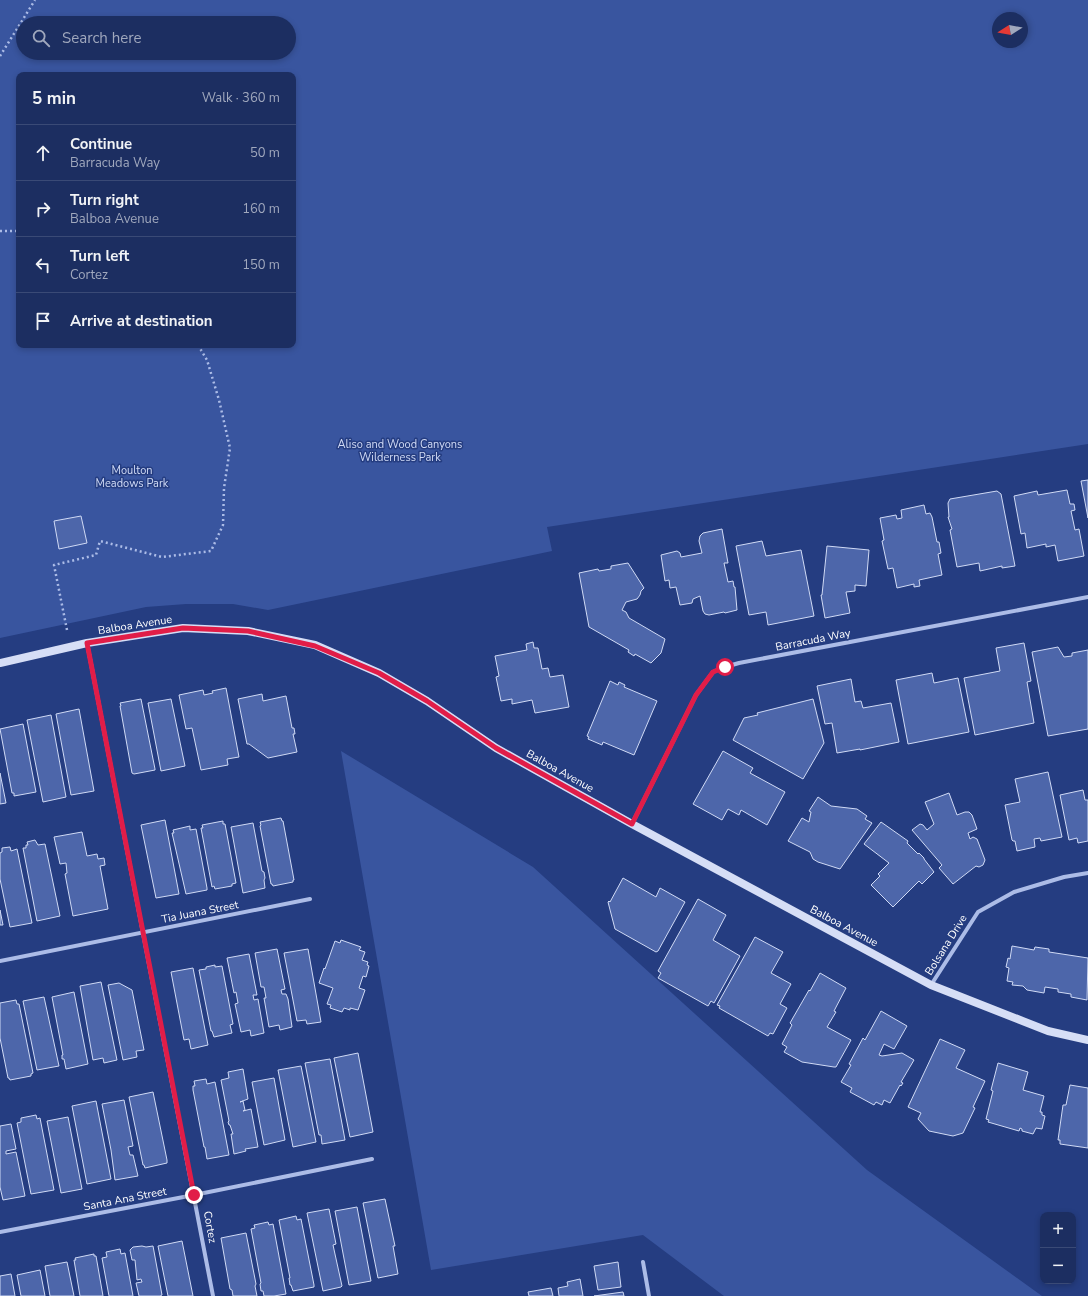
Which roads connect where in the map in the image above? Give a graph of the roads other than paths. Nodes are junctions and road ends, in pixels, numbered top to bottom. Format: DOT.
graph roads {
  1 [pos="1088,597"];
  2 [pos="87,643"];
  3 [pos="0,663"];
  4 [pos="632,824"];
  5 [pos="1088,873"];
  6 [pos="310,899"];
  7 [pos="142,932"];
  8 [pos="0,961"];
  9 [pos="931,985"];
  10 [pos="1088,1040"];
  11 [pos="372,1159"];
  12 [pos="194,1195"];
  13 [pos="0,1232"];
  14 [pos="643,1262"];
  15 [pos="213,1296"];
  16 [pos="648,1296"];
  1 -- 4 [label="street, Barracuda Way"];
  2 -- 3 [label="street, Balboa Avenue"];
  2 -- 4 [label="street, Balboa Avenue"];
  2 -- 7 [label="street, Cortez"];
  4 -- 9 [label="street, Balboa Avenue"];
  5 -- 9 [label="street, Bolsana Drive"];
  6 -- 7 [label="street, Tia Juana Street"];
  7 -- 8 [label="street, Tia Juana Street"];
  7 -- 12 [label="street, Cortez"];
  9 -- 10 [label="street, Balboa Avenue"];
  11 -- 12 [label="street, Santa Ana Street"];
  12 -- 13 [label="street, Santa Ana Street"];
  12 -- 15 [label="street, Cortez"];
  14 -- 16 [label="street"];
}
